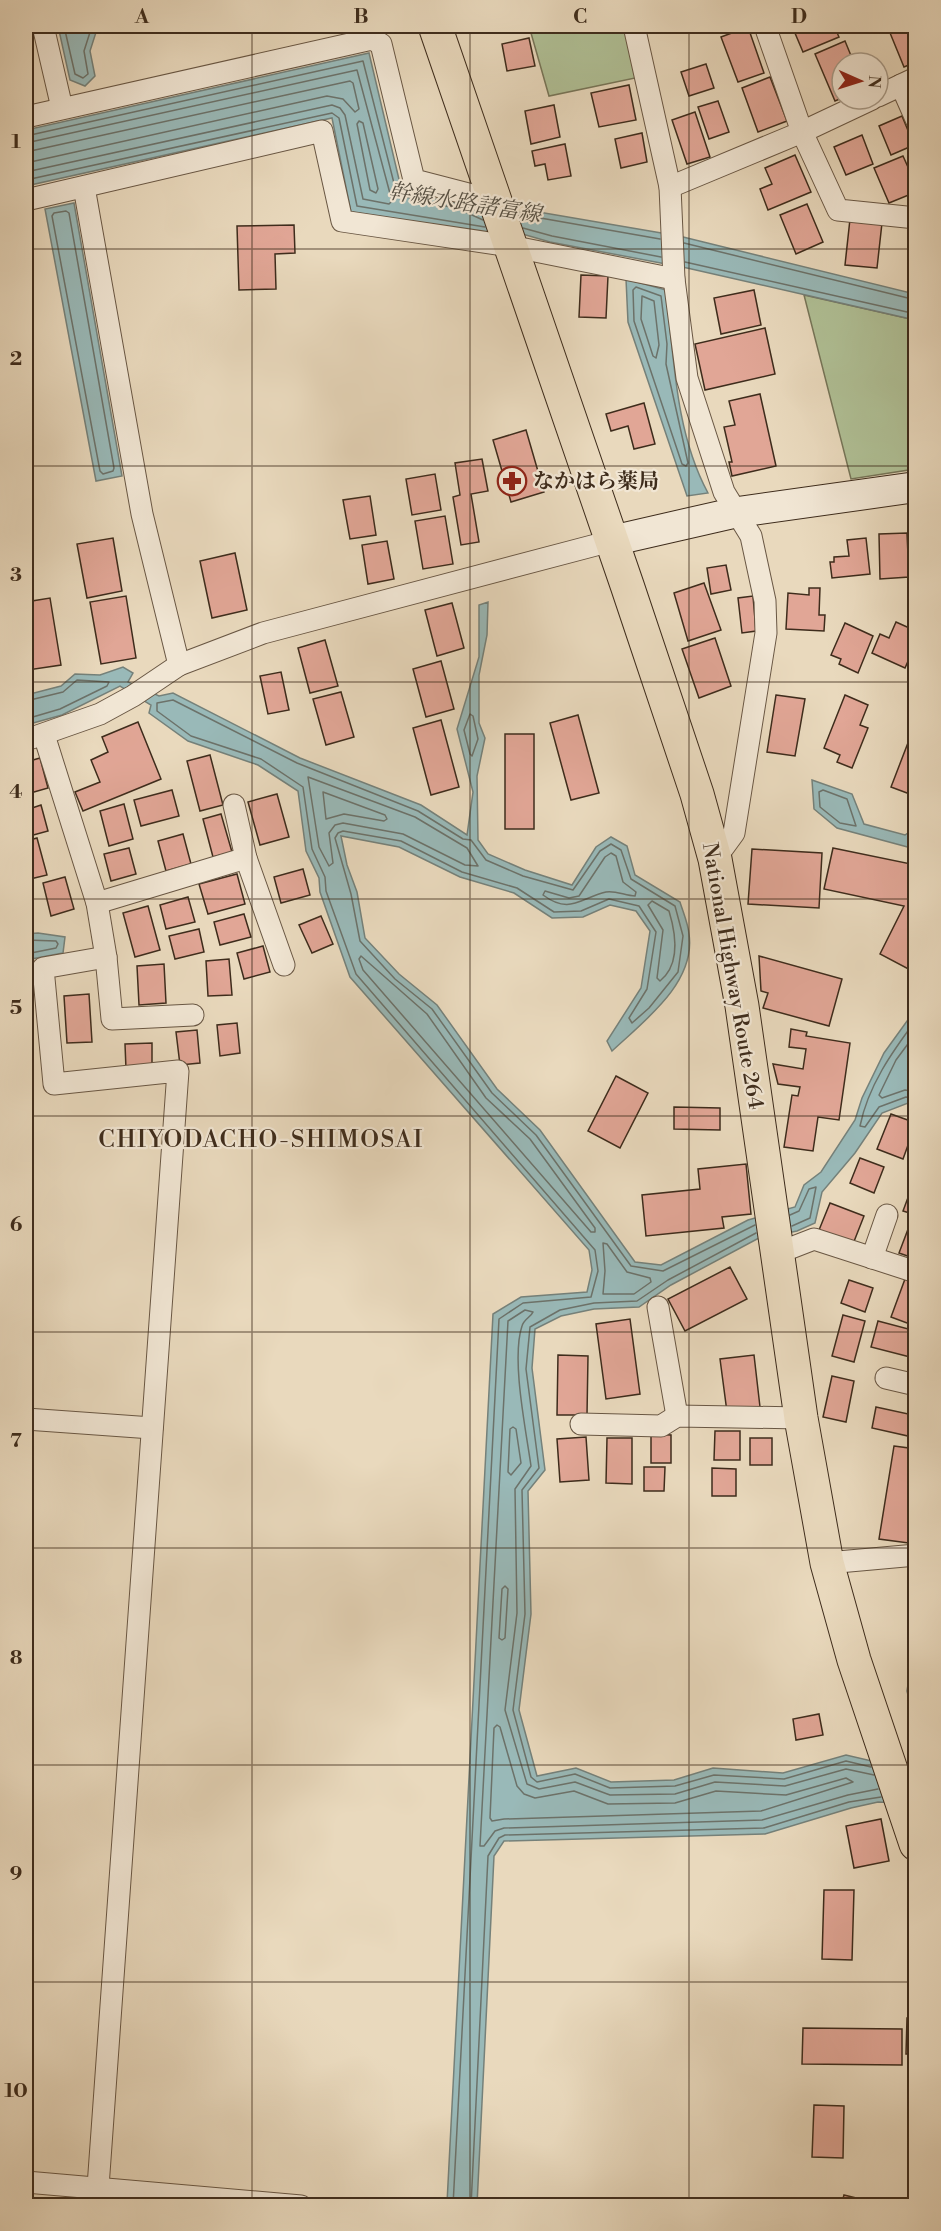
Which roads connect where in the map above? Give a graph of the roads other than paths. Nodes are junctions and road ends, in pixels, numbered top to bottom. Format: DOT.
graph roads {
  1 [pos="43,26"];
  2 [pos="435,26"];
  3 [pos="634,26"];
  4 [pos="765,26"];
  5 [pos="908,82"];
  6 [pos="890,90"];
  7 [pos="62,108"];
  8 [pos="847,111"];
  9 [pos="26,117"];
  10 [pos="915,119"];
  11 [pos="802,132"];
  12 [pos="84,187"];
  13 [pos="670,187"];
  14 [pos="26,200"];
  15 [pos="495,201"];
  16 [pos="915,218"];
  17 [pos="510,246"];
  18 [pos="674,279"];
  19 [pos="915,487"];
  20 [pos="738,512"];
  21 [pos="611,541"];
  22 [pos="179,665"];
  23 [pos="35,737"];
  24 [pos="234,805"];
  25 [pos="246,858"];
  26 [pos="715,859"];
  27 [pos="97,903"];
  28 [pos="106,957"];
  29 [pos="284,964"];
  30 [pos="193,1015"];
  31 [pos="887,1215"];
  32 [pos="777,1247"];
  33 [pos="872,1258"];
  34 [pos="915,1272"];
  35 [pos="658,1307"];
  36 [pos="886,1378"];
  37 [pos="915,1385"];
  38 [pos="677,1416"];
  39 [pos="801,1418"];
  40 [pos="26,1419"];
  41 [pos="581,1424"];
  42 [pos="152,1428"];
  43 [pos="915,1555"];
  44 [pos="827,1563"];
  45 [pos="915,1844"];
  46 [pos="26,2182"];
  47 [pos="98,2187"];
  48 [pos="301,2205"];
  1 -- 7 [label="street"];
  2 -- 15 [label="highway, National Highway Route 264"];
  3 -- 13 [label="street"];
  4 -- 11 [label="street"];
  5 -- 6 [label="street"];
  5 -- 10 [label="street"];
  7 -- 9 [label="street"];
  7 -- 15 [label="street"];
  8 -- 11 [label="street"];
  11 -- 13 [label="street"];
  11 -- 16 [label="street"];
  12 -- 14 [label="street"];
  12 -- 17 [label="street"];
  12 -- 22 [label="street"];
  13 -- 18 [label="street"];
  15 -- 17 [label="highway, National Highway Route 264"];
  17 -- 18 [label="street"];
  17 -- 21 [label="highway, National Highway Route 264"];
  18 -- 20 [label="street"];
  19 -- 20 [label="street"];
  20 -- 21 [label="street"];
  20 -- 26 [label="street"];
  21 -- 22 [label="street"];
  21 -- 26 [label="highway, National Highway Route 264"];
  22 -- 23 [label="street"];
  23 -- 27 [label="street"];
  24 -- 25 [label="street"];
  25 -- 27 [label="street"];
  25 -- 29 [label="street"];
  26 -- 32 [label="highway, National Highway Route 264"];
  27 -- 28 [label="street"];
  28 -- 30 [label="street"];
  28 -- 42 [label="street"];
  31 -- 33 [label="street"];
  32 -- 33 [label="street"];
  32 -- 39 [label="highway, National Highway Route 264"];
  33 -- 34 [label="street"];
  35 -- 38 [label="street"];
  36 -- 37 [label="street"];
  38 -- 39 [label="street"];
  38 -- 41 [label="street"];
  39 -- 44 [label="highway, National Highway Route 264"];
  40 -- 42 [label="street"];
  42 -- 47 [label="street"];
  43 -- 44 [label="street"];
  44 -- 45 [label="highway, National Highway Route 264"];
  46 -- 47 [label="street"];
  47 -- 48 [label="street"];
}
